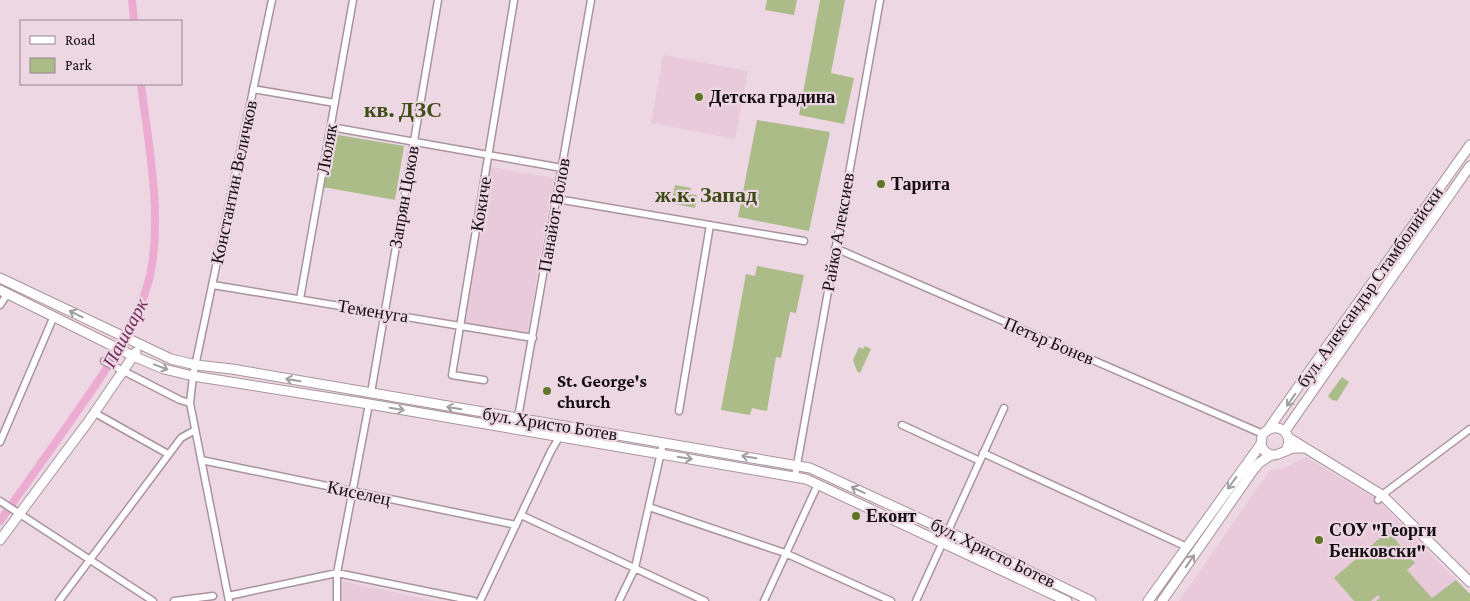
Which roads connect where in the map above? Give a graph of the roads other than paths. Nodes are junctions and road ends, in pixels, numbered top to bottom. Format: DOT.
graph roads {
  1 [pos="272,0"];
  2 [pos="354,0"];
  3 [pos="438,0"];
  4 [pos="514,0"];
  5 [pos="591,0"];
  6 [pos="880,0"];
  7 [pos="253,89"];
  8 [pos="335,103"];
  9 [pos="331,127"];
  10 [pos="414,142"];
  11 [pos="1470,145"];
  12 [pos="489,155"];
  13 [pos="1470,166"];
  14 [pos="562,168"];
  15 [pos="557,199"];
  16 [pos="710,225"];
  17 [pos="804,241"];
  18 [pos="835,248"];
  19 [pos="0,278"];
  20 [pos="212,285"];
  21 [pos="4,291"];
  22 [pos="300,299"];
  23 [pos="0,304"];
  24 [pos="384,313"];
  25 [pos="54,316"];
  26 [pos="461,326"];
  27 [pos="533,338"];
  28 [pos="137,344"];
  29 [pos="131,355"];
  30 [pos="105,362"];
  31 [pos="196,365"];
  32 [pos="122,370"];
  33 [pos="193,376"];
  34 [pos="484,380"];
  35 [pos="371,394"];
  36 [pos="190,403"];
  37 [pos="369,404"];
  38 [pos="1004,408"];
  39 [pos="679,411"];
  40 [pos="95,413"];
  41 [pos="519,419"];
  42 [pos="902,425"];
  43 [pos="516,429"];
  44 [pos="1470,429"];
  45 [pos="195,430"];
  46 [pos="1266,431"];
  47 [pos="1287,435"];
  48 [pos="560,436"];
  49 [pos="0,442"];
  50 [pos="663,443"];
  51 [pos="1262,444"];
  52 [pos="1304,448"];
  53 [pos="1286,450"];
  54 [pos="983,453"];
  55 [pos="168,454"];
  56 [pos="661,454"];
  57 [pos="1271,455"];
  58 [pos="202,460"];
  59 [pos="980,461"];
  60 [pos="797,465"];
  61 [pos="795,476"];
  62 [pos="818,484"];
  63 [pos="354,492"];
  64 [pos="1380,497"];
  65 [pos="0,501"];
  66 [pos="649,507"];
  67 [pos="19,515"];
  68 [pos="521,515"];
  69 [pos="516,525"];
  70 [pos="949,532"];
  71 [pos="0,540"];
  72 [pos="943,544"];
  73 [pos="1187,547"];
  74 [pos="785,554"];
  75 [pos="89,559"];
  76 [pos="635,568"];
  77 [pos="337,573"];
  78 [pos="1470,582"];
  79 [pos="213,596"];
  80 [pos="228,599"];
  81 [pos="59,601"];
  82 [pos="152,601"];
  83 [pos="174,601"];
  84 [pos="337,601"];
  85 [pos="474,601"];
  86 [pos="480,601"];
  87 [pos="619,601"];
  88 [pos="705,601"];
  89 [pos="764,601"];
  90 [pos="891,601"];
  91 [pos="916,601"];
  92 [pos="1067,601"];
  93 [pos="1091,601"];
  94 [pos="1148,601"];
  95 [pos="1162,601"];
  1 -- 7 [label="street, Константин Величков"];
  2 -- 8 [label="street, Люляк"];
  3 -- 10 [label="street, Запрян Цоков"];
  4 -- 12 [label="street, Кокиче"];
  5 -- 14 [label="street, Панайот Волов"];
  6 -- 18 [label="street, Райко Алексиев"];
  7 -- 8 [label="street"];
  7 -- 20 [label="street, Константин Величков"];
  8 -- 9 [label="street, Люляк"];
  9 -- 10 [label="street"];
  9 -- 22 [label="street, Люляк"];
  10 -- 12 [label="street"];
  10 -- 24 [label="street, Запрян Цоков"];
  11 -- 46 [label="main road, бул. Александър Стамболийски, one-way"];
  12 -- 14 [label="street"];
  12 -- 26 [label="street, Кокиче"];
  13 -- 47 [label="main road, бул. Александър Стамболийски"];
  14 -- 15 [label="street, Панайот Волов"];
  15 -- 16 [label="street"];
  15 -- 27 [label="street, Панайот Волов"];
  16 -- 17 [label="street"];
  16 -- 39 [label="street"];
  18 -- 46 [label="street, Петър Бонев"];
  18 -- 60 [label="street, Райко Алексиев"];
  28 -- 19 [label="main road, бул. Христо Ботев, one-way"];
  20 -- 22 [label="street, Теменуга"];
  20 -- 31 [label="street, Константин Величков"];
  21 -- 23 [label="street"];
  21 -- 25 [label="main road, бул. Христо Ботев"];
  22 -- 24 [label="street, Теменуга"];
  24 -- 26 [label="street, Теменуга"];
  24 -- 35 [label="street, Запрян Цоков"];
  25 -- 29 [label="main road, бул. Христо Ботев"];
  25 -- 49 [label="street"];
  26 -- 27 [label="street, Теменуга"];
  26 -- 34 [label="street, Кокиче"];
  27 -- 41 [label="street, Панайот Волов"];
  28 -- 29 [label="main road"];
  28 -- 31 [label="main road, бул. Христо Ботев"];
  29 -- 32 [label="main road"];
  29 -- 33 [label="main road, бул. Христо Ботев, one-way"];
  30 -- 32 [label="street"];
  31 -- 33 [label="street, Константин Величков"];
  35 -- 31 [label="main road, бул. Христо Ботев, one-way"];
  32 -- 36 [label="street"];
  32 -- 40 [label="main road"];
  33 -- 36 [label="street"];
  33 -- 37 [label="main road, бул. Христо Ботев"];
  41 -- 35 [label="main road, бул. Христо Ботев, one-way"];
  36 -- 45 [label="street"];
  37 -- 43 [label="main road, бул. Христо Ботев, one-way"];
  37 -- 63 [label="street"];
  38 -- 54 [label="street"];
  40 -- 55 [label="street"];
  40 -- 67 [label="main road"];
  41 -- 43 [label="street, Панайот Волов"];
  41 -- 50 [label="main road, бул. Христо Ботев"];
  42 -- 59 [label="street"];
  43 -- 48 [label="main road, бул. Христо Ботев"];
  44 -- 64 [label="street"];
  45 -- 55 [label="street"];
  45 -- 58 [label="street"];
  46 -- 47 [label="main road"];
  46 -- 51 [label="main road"];
  47 -- 52 [label="main road"];
  47 -- 53 [label="main road"];
  48 -- 56 [label="main road, бул. Христо Ботев"];
  48 -- 68 [label="street"];
  50 -- 56 [label="street"];
  60 -- 50 [label="main road, бул. Христо Ботев, one-way"];
  51 -- 57 [label="main road"];
  51 -- 73 [label="main road, one-way"];
  52 -- 53 [label="main road"];
  52 -- 64 [label="main road"];
  53 -- 57 [label="main road"];
  54 -- 59 [label="street"];
  54 -- 73 [label="street"];
  55 -- 75 [label="street"];
  56 -- 61 [label="main road, бул. Христо Ботев, one-way"];
  56 -- 66 [label="street"];
  95 -- 57 [label="main road, one-way"];
  58 -- 63 [label="street, Киселец"];
  58 -- 80 [label="street"];
  59 -- 70 [label="street"];
  60 -- 61 [label="street, Райко Алексиев"];
  70 -- 60 [label="main road, бул. Христо Ботев, one-way"];
  61 -- 62 [label="main road, бул. Христо Ботев"];
  62 -- 72 [label="main road, бул. Христо Ботев"];
  62 -- 74 [label="street"];
  63 -- 69 [label="street, Киселец"];
  63 -- 77 [label="street"];
  64 -- 78 [label="main road"];
  65 -- 67 [label="street"];
  66 -- 74 [label="street"];
  66 -- 76 [label="street"];
  67 -- 71 [label="main road"];
  67 -- 75 [label="street"];
  68 -- 69 [label="street"];
  68 -- 76 [label="street"];
  69 -- 86 [label="street"];
  70 -- 72 [label="street"];
  70 -- 93 [label="main road, бул. Христо Ботев"];
  72 -- 91 [label="street"];
  72 -- 92 [label="main road, бул. Христо Ботев"];
  73 -- 94 [label="main road"];
  74 -- 89 [label="street"];
  74 -- 90 [label="street"];
  75 -- 81 [label="street"];
  75 -- 82 [label="street"];
  76 -- 87 [label="street"];
  76 -- 88 [label="street"];
  77 -- 80 [label="street"];
  77 -- 84 [label="street"];
  77 -- 85 [label="street"];
  79 -- 83 [label="street"];
}
